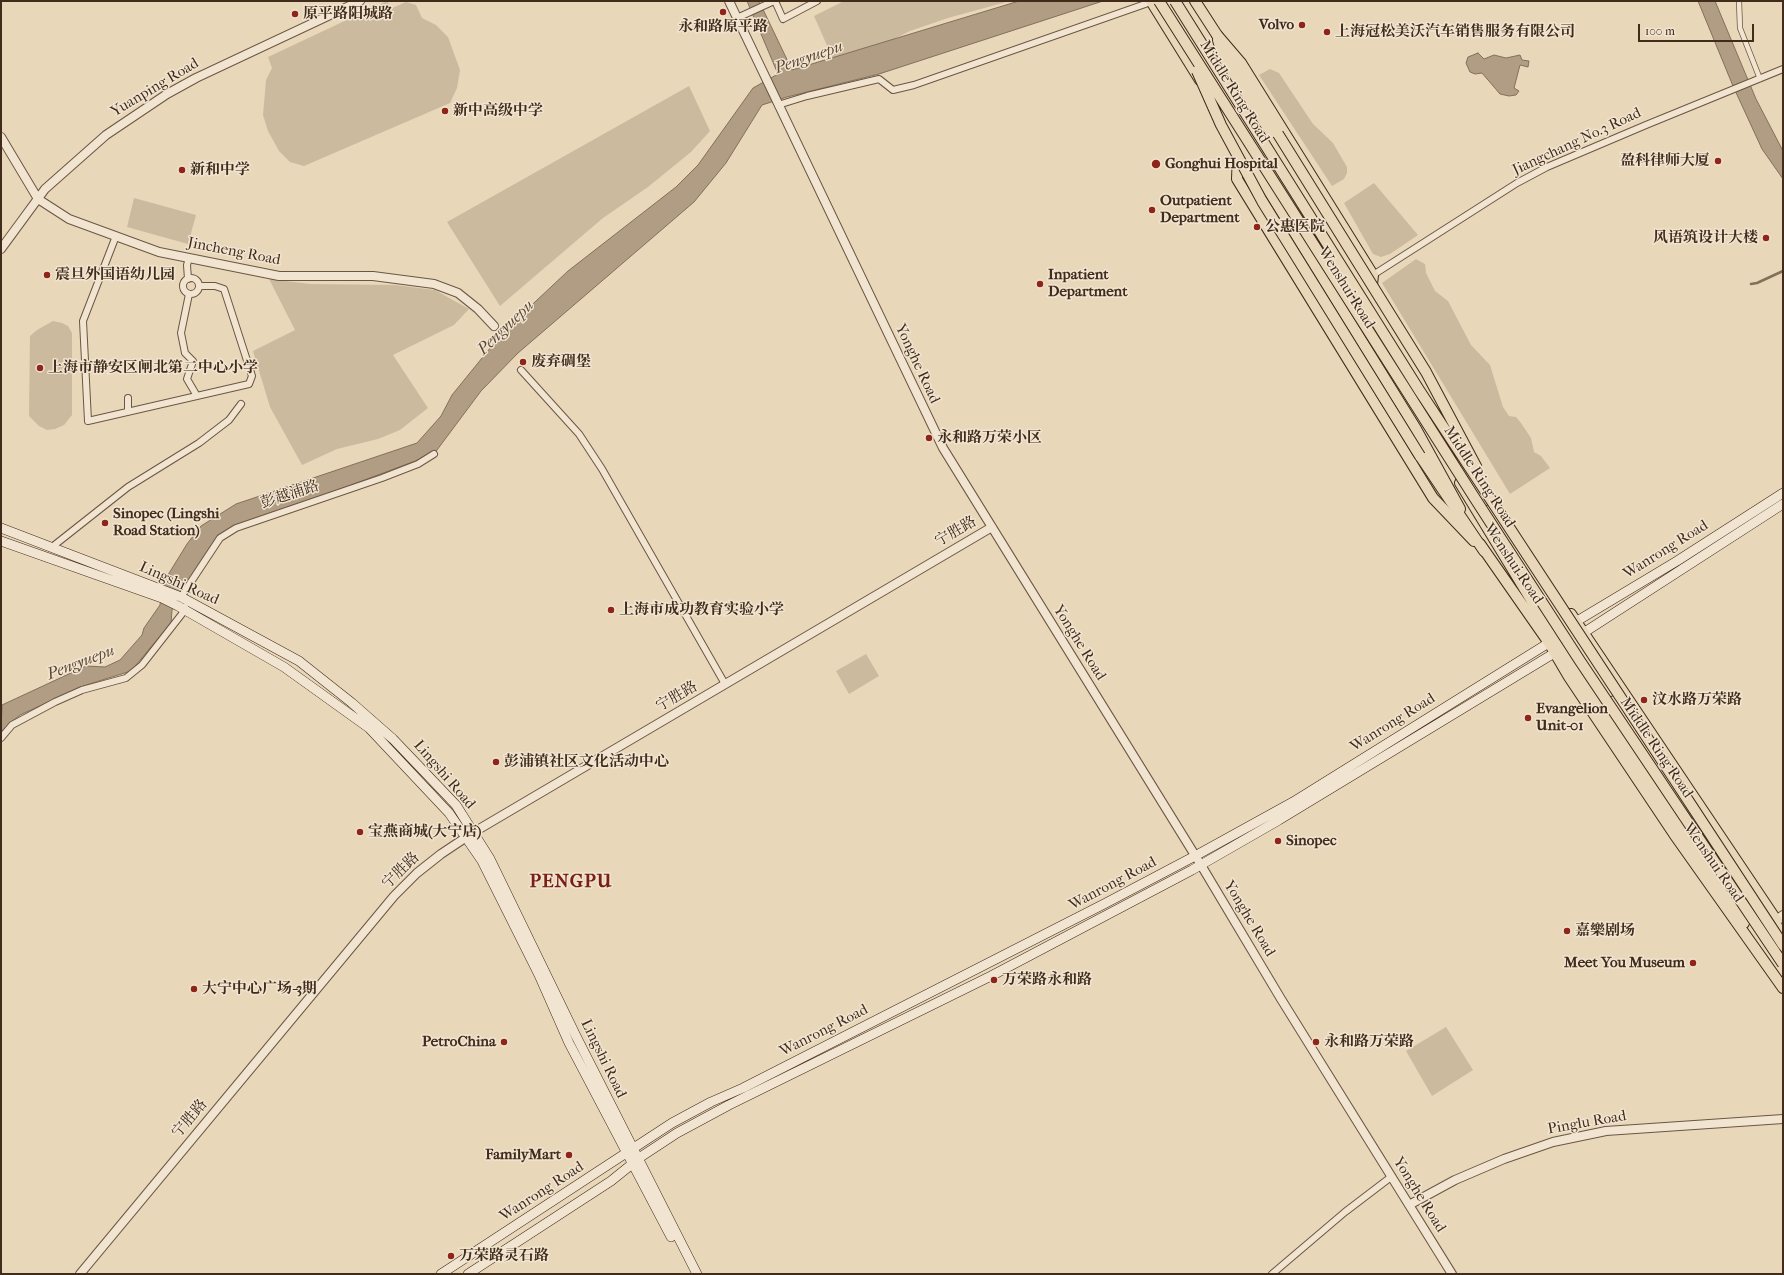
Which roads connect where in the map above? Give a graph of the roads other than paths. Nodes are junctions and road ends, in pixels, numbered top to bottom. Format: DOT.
graph roads {
  1 [pos="360,1"];
  2 [pos="729,1"];
  3 [pos="775,1"];
  4 [pos="817,1"];
  5 [pos="1154,1"];
  6 [pos="1163,1"];
  7 [pos="1170,1"];
  8 [pos="1175,1"];
  9 [pos="1194,1"];
  10 [pos="1739,1"];
  11 [pos="737,18"];
  12 [pos="1217,36"];
  13 [pos="1185,42"];
  14 [pos="1185,56"];
  15 [pos="1205,67"];
  16 [pos="1783,70"];
  17 [pos="1758,80"];
  18 [pos="778,105"];
  19 [pos="1248,124"];
  20 [pos="1,137"];
  21 [pos="1276,138"];
  22 [pos="1239,143"];
  23 [pos="38,199"];
  24 [pos="116,236"];
  25 [pos="1,249"];
  26 [pos="189,258"];
  27 [pos="1373,275"];
  28 [pos="188,279"];
  29 [pos="200,286"];
  30 [pos="189,294"];
  31 [pos="1371,294"];
  32 [pos="494,326"];
  33 [pos="521,370"];
  34 [pos="197,396"];
  35 [pos="128,398"];
  36 [pos="1396,398"];
  37 [pos="241,404"];
  38 [pos="128,412"];
  39 [pos="1392,432"];
  40 [pos="434,454"];
  41 [pos="1783,493"];
  42 [pos="1783,504"];
  43 [pos="1497,509"];
  44 [pos="1486,527"];
  45 [pos="1,528"];
  46 [pos="992,528"];
  47 [pos="1515,530"];
  48 [pos="1,541"];
  49 [pos="52,547"];
  50 [pos="1484,551"];
  51 [pos="1518,551"];
  52 [pos="1497,567"];
  53 [pos="153,591"];
  54 [pos="182,603"];
  55 [pos="1524,608"];
  56 [pos="1576,621"];
  57 [pos="1546,623"];
  58 [pos="1568,630"];
  59 [pos="1584,632"];
  60 [pos="1575,638"];
  61 [pos="1552,641"];
  62 [pos="1558,651"];
  63 [pos="725,684"];
  64 [pos="1,738"];
  65 [pos="474,832"];
  66 [pos="466,837"];
  67 [pos="1195,856"];
  68 [pos="1201,865"];
  69 [pos="1780,917"];
  70 [pos="1783,929"];
  71 [pos="1783,933"];
  72 [pos="1783,945"];
  73 [pos="1783,964"];
  74 [pos="1783,988"];
  75 [pos="1783,1119"];
  76 [pos="629,1150"];
  77 [pos="635,1162"];
  78 [pos="1391,1177"];
  79 [pos="1409,1205"];
  80 [pos="80,1274"];
  81 [pos="441,1274"];
  82 [pos="468,1274"];
  83 [pos="691,1274"];
  84 [pos="697,1274"];
  85 [pos="1272,1274"];
  86 [pos="1452,1274"];
  1 -- 23 [label="street, Yuanping Road"];
  2 -- 11 [label="street, Yonghe Road"];
  3 -- 4 [label="street"];
  3 -- 11 [label="street"];
  5 -- 13 [label="main road, Middle Ring Road, bridge"];
  5 -- 14 [label="main road, Wenshui Road"];
  5 -- 18 [label="street"];
  6 -- 15 [label="main road"];
  7 -- 19 [label="main road"];
  8 -- 43 [label="main road, Middle Ring Road, bridge"];
  9 -- 12 [label="main road, Wenshui Road"];
  10 -- 17 [label="street"];
  11 -- 18 [label="street, Yonghe Road"];
  12 -- 21 [label="main road"];
  12 -- 27 [label="main road, Wenshui Road"];
  13 -- 50 [label="main road, bridge"];
  13 -- 73 [label="main road, Middle Ring Road, bridge"];
  14 -- 15 [label="main road"];
  14 -- 22 [label="main road, Wenshui Road"];
  15 -- 44 [label="main road"];
  16 -- 17 [label="street, Jiangchang No.3 Road"];
  17 -- 27 [label="street, Jiangchang No.3 Road"];
  18 -- 46 [label="street, Yonghe Road"];
  19 -- 21 [label="main road"];
  19 -- 51 [label="main road"];
  20 -- 23 [label="street, Jincheng Road"];
  21 -- 31 [label="main road"];
  21 -- 43 [label="main road, bridge"];
  22 -- 36 [label="main road, Wenshui Road"];
  22 -- 39 [label="main road"];
  23 -- 24 [label="street, Jincheng Road"];
  23 -- 25 [label="street, Yuanping Road"];
  24 -- 26 [label="street, Jincheng Road"];
  24 -- 38 [label="street"];
  26 -- 28 [label="street"];
  26 -- 32 [label="street, Jincheng Road"];
  27 -- 31 [label="main road, Wenshui Road"];
  28 -- 29 [label="street"];
  28 -- 30 [label="street"];
  29 -- 30 [label="street"];
  29 -- 34 [label="street"];
  30 -- 34 [label="street"];
  31 -- 47 [label="main road, Wenshui Road"];
  33 -- 63 [label="street"];
  34 -- 38 [label="street"];
  35 -- 38 [label="street"];
  36 -- 39 [label="main road"];
  36 -- 50 [label="main road, Wenshui Road"];
  37 -- 49 [label="street"];
  39 -- 50 [label="main road"];
  40 -- 54 [label="street, 彭越浦路"];
  41 -- 56 [label="main road, Wanrong Road"];
  42 -- 59 [label="main road, Wanrong Road"];
  43 -- 72 [label="main road, Middle Ring Road, bridge"];
  44 -- 52 [label="main road"];
  44 -- 57 [label="main road"];
  45 -- 49 [label="main road, Lingshi Road"];
  46 -- 63 [label="street, 宁胜路"];
  46 -- 67 [label="street, Yonghe Road"];
  47 -- 51 [label="main road"];
  47 -- 56 [label="main road, Wenshui Road"];
  48 -- 53 [label="main road, Lingshi Road"];
  49 -- 53 [label="main road, Lingshi Road"];
  50 -- 52 [label="main road, Wenshui Road"];
  51 -- 58 [label="main road"];
  52 -- 55 [label="main road, Wenshui Road"];
  53 -- 54 [label="main road, Lingshi Road"];
  54 -- 64 [label="street, 彭越浦路"];
  54 -- 65 [label="main road, Lingshi Road"];
  54 -- 66 [label="main road, Lingshi Road"];
  55 -- 57 [label="main road"];
  55 -- 61 [label="main road, Wenshui Road"];
  56 -- 58 [label="main road, Wanrong Road"];
  56 -- 59 [label="main road, Wenshui Road"];
  57 -- 61 [label="main road"];
  58 -- 60 [label="main road"];
  58 -- 61 [label="main road, Wanrong Road"];
  59 -- 60 [label="main road, Wanrong Road"];
  59 -- 69 [label="main road, Wenshui Road"];
  60 -- 62 [label="main road, Wanrong Road"];
  60 -- 71 [label="main road"];
  61 -- 62 [label="main road, Wenshui Road"];
  61 -- 67 [label="main road, Wanrong Road"];
  62 -- 68 [label="main road, Wanrong Road"];
  62 -- 74 [label="main road, Wenshui Road"];
  63 -- 65 [label="street, 宁胜路"];
  65 -- 66 [label="street, 宁胜路"];
  65 -- 76 [label="main road, Lingshi Road"];
  66 -- 76 [label="main road, Lingshi Road"];
  66 -- 80 [label="street, 宁胜路"];
  67 -- 68 [label="street, Yonghe Road"];
  67 -- 76 [label="main road, Wanrong Road"];
  68 -- 77 [label="main road, Wanrong Road"];
  68 -- 78 [label="street, Yonghe Road"];
  69 -- 70 [label="main road, Wenshui Road"];
  75 -- 79 [label="street, Pinglu Road"];
  76 -- 77 [label="main road, Lingshi Road"];
  76 -- 81 [label="main road, Wanrong Road"];
  77 -- 82 [label="main road, Wanrong Road"];
  77 -- 83 [label="main road, Lingshi Road"];
  77 -- 84 [label="main road, Lingshi Road"];
  78 -- 79 [label="street, Yonghe Road"];
  78 -- 85 [label="street"];
  79 -- 86 [label="street, Yonghe Road"];
}
